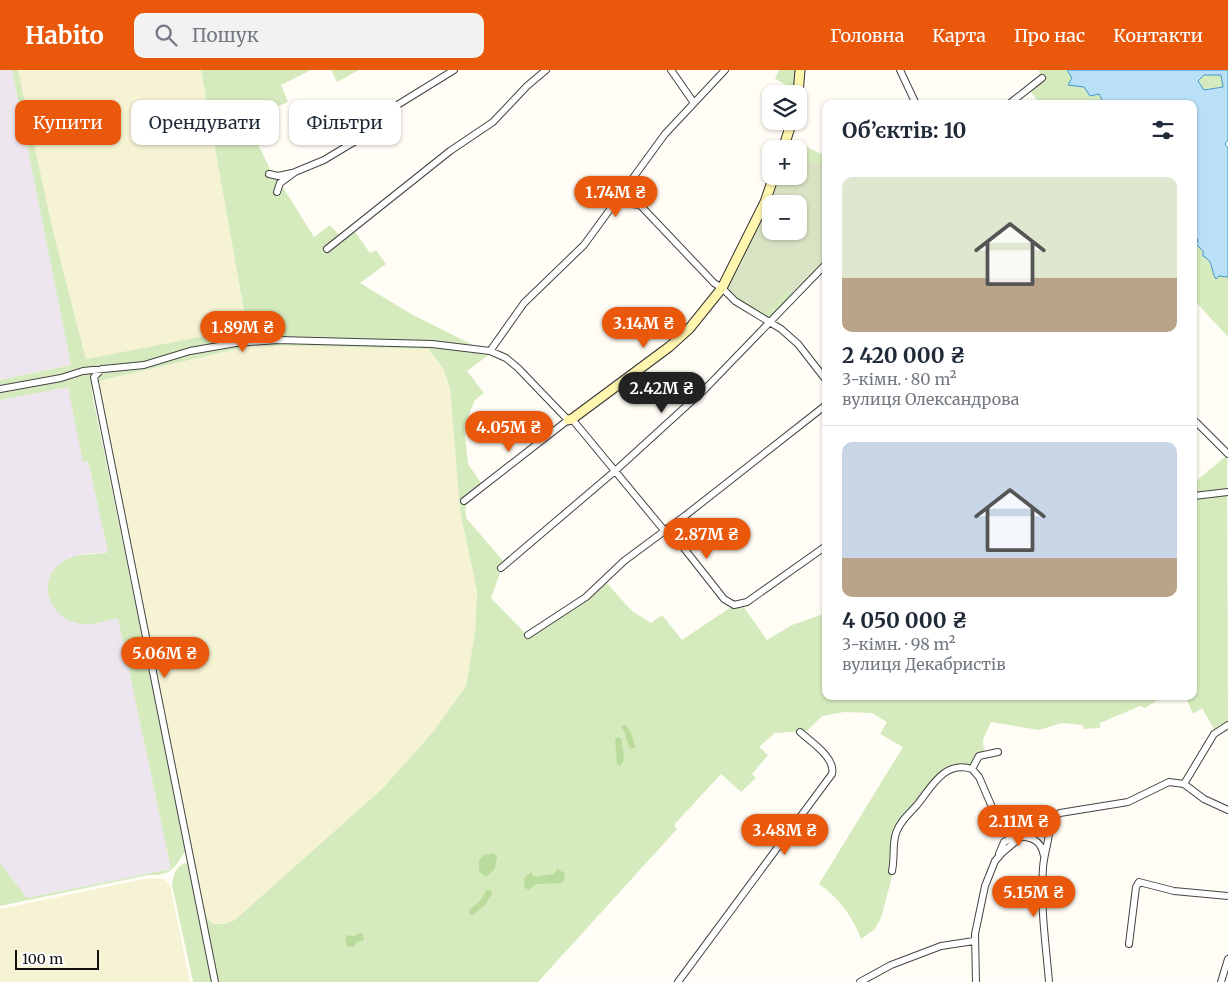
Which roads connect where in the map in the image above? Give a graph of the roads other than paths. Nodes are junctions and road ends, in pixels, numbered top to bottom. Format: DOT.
graph roads {
  1 [pos="454,70"];
  2 [pos="546,70"];
  3 [pos="671,70"];
  4 [pos="725,70"];
  5 [pos="800,70"];
  6 [pos="900,70"];
  7 [pos="1042,78"];
  8 [pos="799,85"];
  9 [pos="914,100"];
  10 [pos="1014,100"];
  11 [pos="694,103"];
  12 [pos="295,172"];
  13 [pos="269,174"];
  14 [pos="630,181"];
  15 [pos="771,185"];
  16 [pos="277,192"];
  17 [pos="615,202"];
  18 [pos="640,205"];
  19 [pos="328,249"];
  20 [pos="822,268"];
  21 [pos="722,288"];
  22 [pos="770,322"];
  23 [pos="490,351"];
  24 [pos="93,373"];
  25 [pos="822,375"];
  26 [pos="0,390"];
  27 [pos="822,407"];
  28 [pos="570,420"];
  29 [pos="1197,423"];
  30 [pos="1228,454"];
  31 [pos="615,471"];
  32 [pos="1228,492"];
  33 [pos="1197,496"];
  34 [pos="464,501"];
  35 [pos="666,529"];
  36 [pos="822,549"];
  37 [pos="501,568"];
  38 [pos="528,635"];
  39 [pos="1228,725"];
  40 [pos="800,732"];
  41 [pos="998,752"];
  42 [pos="972,770"];
  43 [pos="1184,784"];
  44 [pos="1228,810"];
  45 [pos="1050,818"];
  46 [pos="1015,836"];
  47 [pos="1022,836"];
  48 [pos="1044,856"];
  49 [pos="998,858"];
  50 [pos="892,871"];
  51 [pos="1228,896"];
  52 [pos="974,941"];
  53 [pos="1129,944"];
  54 [pos="1228,959"];
  55 [pos="215,982"];
  56 [pos="678,982"];
  57 [pos="860,982"];
  58 [pos="976,982"];
  59 [pos="1049,982"];
  60 [pos="1221,982"];
  1 -- 12 [label="street"];
  2 -- 19 [label="street"];
  3 -- 11 [label="street"];
  4 -- 11 [label="street"];
  5 -- 8 [label="street"];
  6 -- 9 [label="street"];
  7 -- 10 [label="street"];
  11 -- 14 [label="street"];
  12 -- 13 [label="street"];
  12 -- 16 [label="street"];
  14 -- 17 [label="street"];
  14 -- 18 [label="street"];
  15 -- 21 [label="street"];
  17 -- 18 [label="street"];
  17 -- 23 [label="street"];
  18 -- 21 [label="street"];
  20 -- 22 [label="street"];
  21 -- 22 [label="street"];
  21 -- 28 [label="street"];
  22 -- 25 [label="street"];
  22 -- 31 [label="street"];
  23 -- 24 [label="street"];
  23 -- 28 [label="street"];
  24 -- 26 [label="street"];
  24 -- 55 [label="street"];
  27 -- 35 [label="street"];
  28 -- 31 [label="street"];
  28 -- 34 [label="street"];
  29 -- 30 [label="street"];
  31 -- 35 [label="street"];
  31 -- 37 [label="street"];
  32 -- 33 [label="street"];
  35 -- 36 [label="street"];
  35 -- 38 [label="street"];
  39 -- 43 [label="street"];
  40 -- 56 [label="street"];
  41 -- 42 [label="street"];
  42 -- 46 [label="street"];
  42 -- 50 [label="street"];
  43 -- 44 [label="street"];
  43 -- 45 [label="street"];
  45 -- 47 [label="street"];
  45 -- 48 [label="street"];
  46 -- 47 [label="street"];
  46 -- 49 [label="street"];
  47 -- 48 [label="street"];
  47 -- 49 [label="street"];
  48 -- 59 [label="street"];
  49 -- 52 [label="street"];
  51 -- 53 [label="street"];
  52 -- 57 [label="street"];
  52 -- 58 [label="street"];
  54 -- 60 [label="street"];
}
